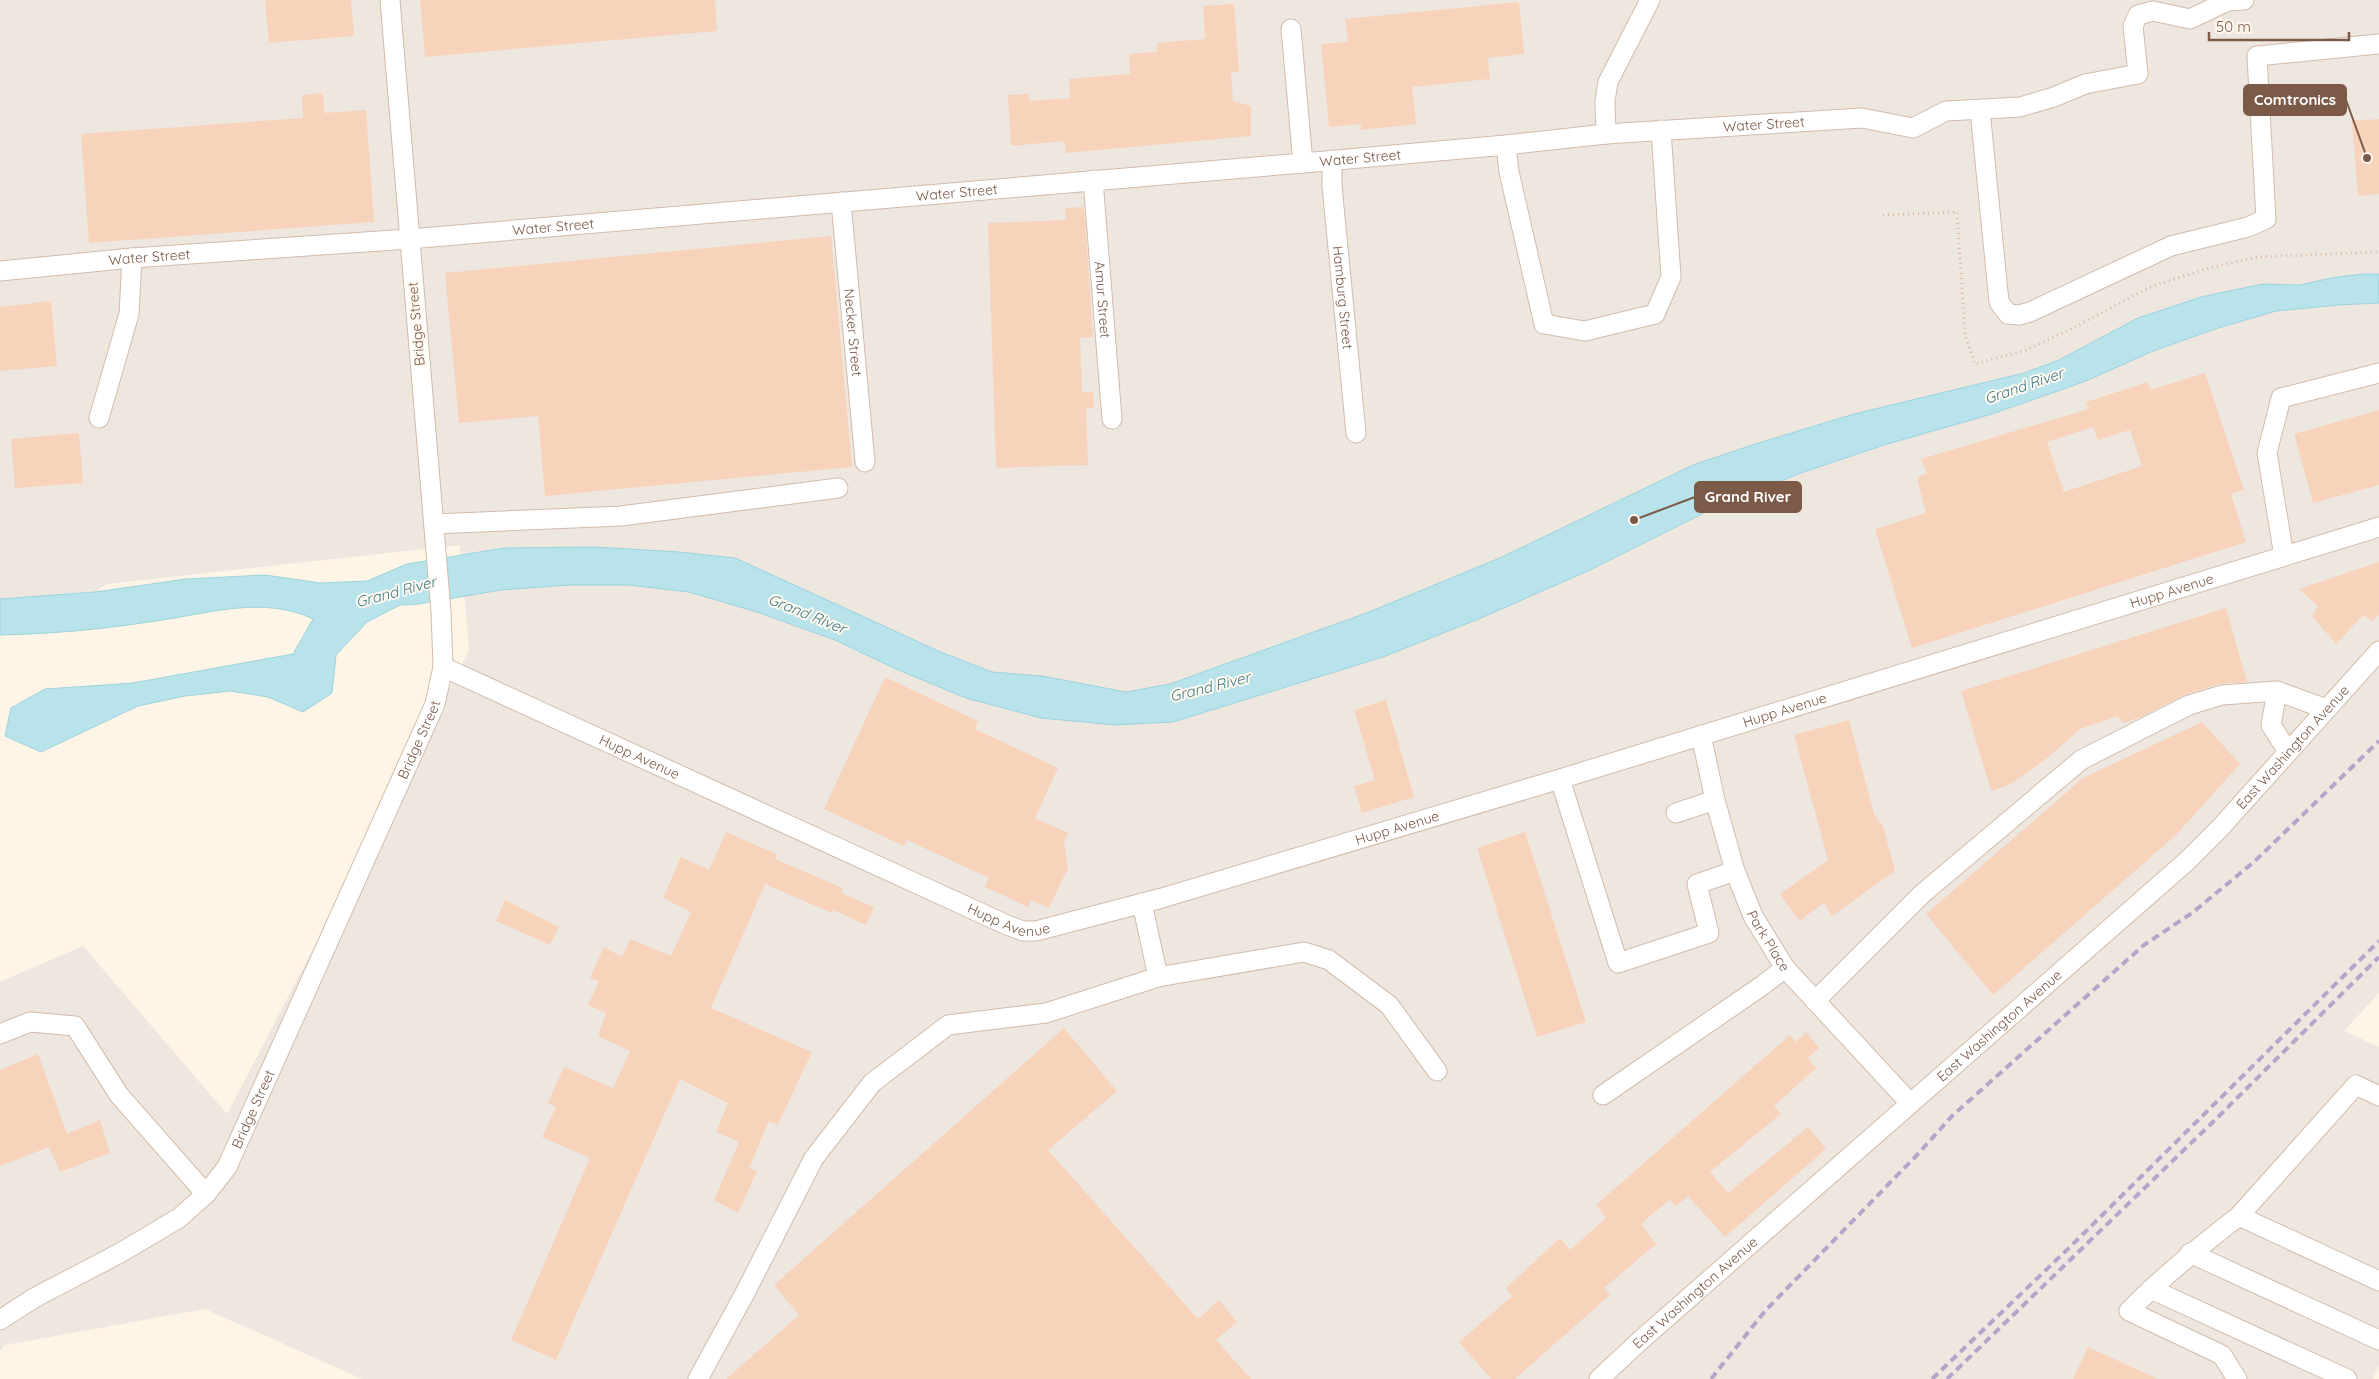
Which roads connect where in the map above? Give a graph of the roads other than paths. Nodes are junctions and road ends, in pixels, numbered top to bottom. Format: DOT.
graph roads {
  1 [pos="390,0"];
  2 [pos="1650,0"];
  3 [pos="2244,0"];
  4 [pos="1291,29"];
  5 [pos="2379,44"];
  6 [pos="1980,110"];
  7 [pos="1661,130"];
  8 [pos="1606,134"];
  9 [pos="1506,145"];
  10 [pos="1332,160"];
  11 [pos="1302,163"];
  12 [pos="1093,180"];
  13 [pos="841,202"];
  14 [pos="409,239"];
  15 [pos="132,258"];
  16 [pos="0,271"];
  17 [pos="2379,373"];
  18 [pos="99,418"];
  19 [pos="1112,419"];
  20 [pos="1356,433"];
  21 [pos="865,462"];
  22 [pos="838,488"];
  23 [pos="2379,527"];
  24 [pos="434,531"];
  25 [pos="2284,556"];
  26 [pos="2379,651"];
  27 [pos="443,667"];
  28 [pos="2277,691"];
  29 [pos="2326,709"];
  30 [pos="1701,735"];
  31 [pos="2288,752"];
  32 [pos="1560,778"];
  33 [pos="1715,800"];
  34 [pos="1676,813"];
  35 [pos="1735,871"];
  36 [pos="1142,903"];
  37 [pos="1785,968"];
  38 [pos="1158,977"];
  39 [pos="1815,1002"];
  40 [pos="0,1034"];
  41 [pos="1437,1071"];
  42 [pos="1603,1095"];
  43 [pos="2379,1096"];
  44 [pos="1910,1103"];
  45 [pos="206,1194"];
  46 [pos="2239,1216"];
  47 [pos="2190,1253"];
  48 [pos="2379,1281"];
  49 [pos="2150,1289"];
  50 [pos="0,1320"];
  51 [pos="2379,1340"];
  52 [pos="698,1379"];
  53 [pos="1599,1379"];
  54 [pos="2238,1379"];
  55 [pos="2347,1379"];
  1 -- 14 [label="street, Bridge Street"];
  2 -- 8 [label="street"];
  3 -- 6 [label="street"];
  4 -- 11 [label="street"];
  5 -- 6 [label="street"];
  6 -- 7 [label="street, Water Street"];
  7 -- 8 [label="street, Water Street"];
  7 -- 9 [label="street"];
  8 -- 9 [label="street, Water Street"];
  9 -- 10 [label="street, Water Street"];
  10 -- 11 [label="street, Water Street"];
  10 -- 20 [label="street, Hamburg Street"];
  11 -- 12 [label="street, Water Street"];
  12 -- 13 [label="street, Water Street"];
  12 -- 19 [label="street, Amur Street"];
  13 -- 14 [label="street, Water Street"];
  13 -- 21 [label="street, Necker Street"];
  14 -- 15 [label="street, Water Street"];
  14 -- 24 [label="street, Bridge Street"];
  15 -- 16 [label="street, Water Street"];
  15 -- 18 [label="street"];
  17 -- 25 [label="street"];
  22 -- 24 [label="street"];
  23 -- 25 [label="street, Hupp Avenue"];
  24 -- 27 [label="street, Bridge Street"];
  25 -- 30 [label="street, Hupp Avenue"];
  26 -- 29 [label="street, East Washington Avenue"];
  27 -- 36 [label="street, Hupp Avenue"];
  27 -- 45 [label="street, Bridge Street"];
  28 -- 29 [label="street"];
  28 -- 31 [label="street"];
  28 -- 39 [label="street"];
  29 -- 31 [label="street, East Washington Avenue"];
  30 -- 32 [label="street, Hupp Avenue"];
  30 -- 33 [label="street, Park Place"];
  31 -- 44 [label="street, East Washington Avenue"];
  32 -- 35 [label="street"];
  32 -- 36 [label="street, Hupp Avenue"];
  33 -- 34 [label="street"];
  33 -- 35 [label="street, Park Place"];
  35 -- 37 [label="street, Park Place"];
  36 -- 38 [label="street"];
  37 -- 39 [label="street, Park Place"];
  37 -- 42 [label="street"];
  38 -- 41 [label="street"];
  38 -- 52 [label="street"];
  39 -- 44 [label="street, Park Place"];
  40 -- 45 [label="street"];
  43 -- 46 [label="street"];
  44 -- 53 [label="street, East Washington Avenue"];
  45 -- 50 [label="street, Bridge Street"];
  46 -- 47 [label="street"];
  46 -- 48 [label="street"];
  47 -- 49 [label="street"];
  47 -- 51 [label="street"];
  49 -- 54 [label="street"];
  49 -- 55 [label="street"];
}
